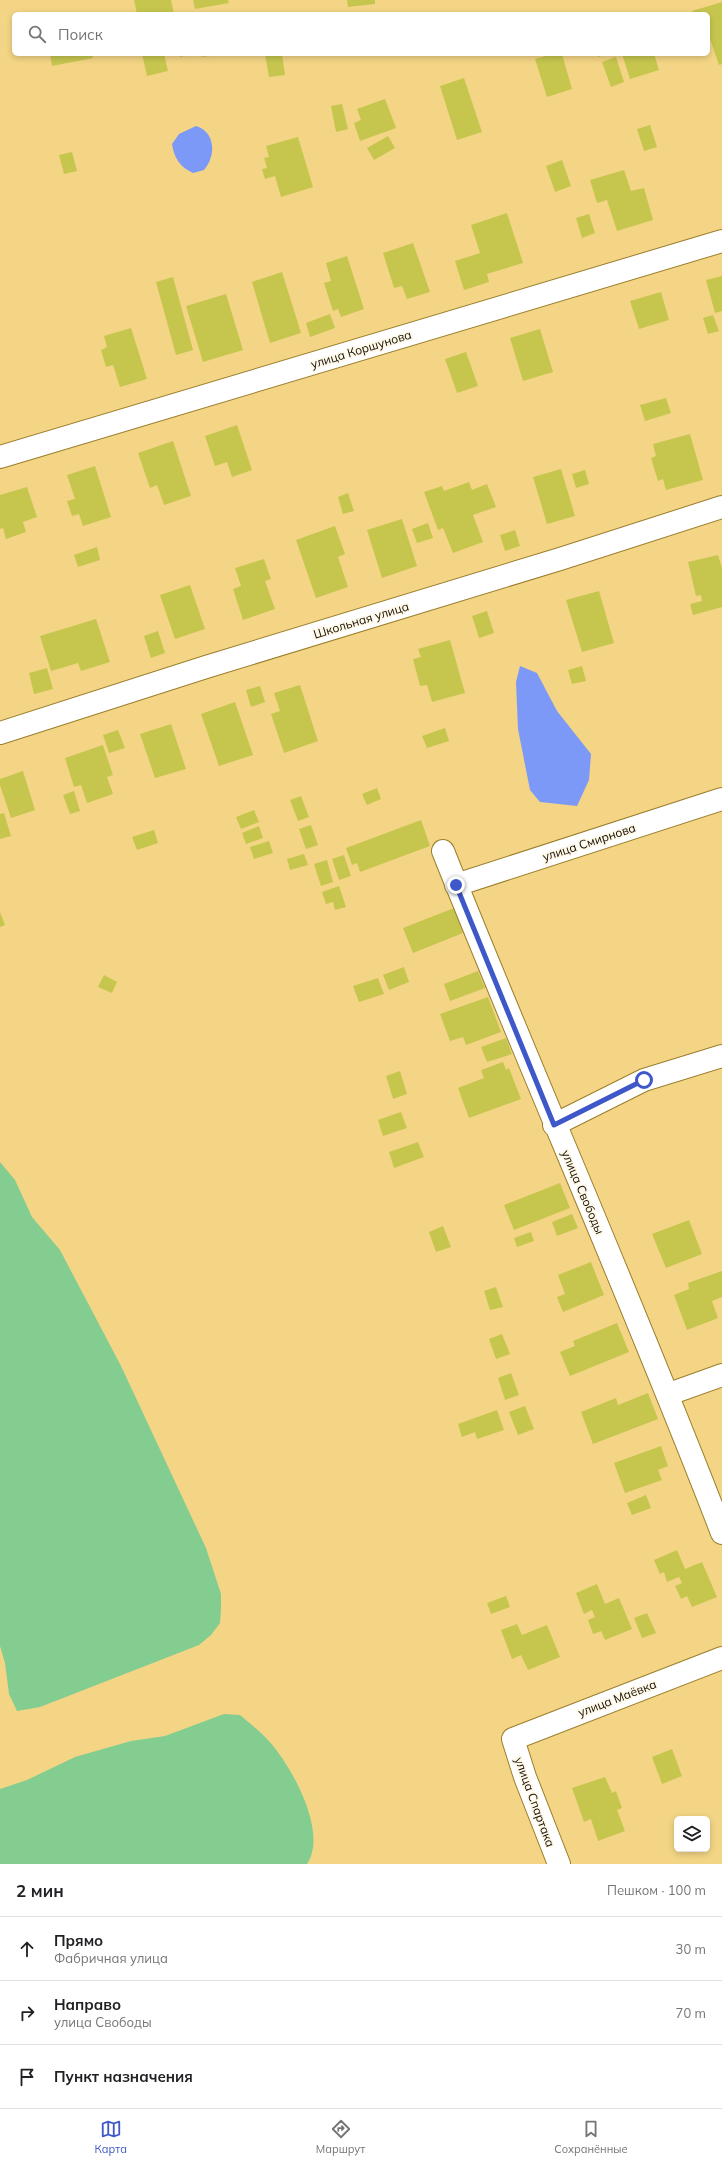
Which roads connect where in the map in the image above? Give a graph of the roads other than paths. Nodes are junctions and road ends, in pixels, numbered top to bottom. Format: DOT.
graph roads {
  1 [pos="722,241"];
  2 [pos="0,457"];
  3 [pos="722,507"];
  4 [pos="0,733"];
  5 [pos="722,799"];
  6 [pos="443,851"];
  7 [pos="456,885"];
  8 [pos="722,1056"];
  9 [pos="554,1125"];
  10 [pos="722,1375"];
  11 [pos="669,1394"];
  12 [pos="722,1533"];
  13 [pos="722,1658"];
  14 [pos="513,1739"];
  15 [pos="559,1864"];
  1 -- 2 [label="street, улица Коршунова"];
  3 -- 4 [label="street, Школьная улица"];
  5 -- 7 [label="street, улица Смирнова"];
  6 -- 7 [label="street, улица Свободы"];
  7 -- 9 [label="street, улица Свободы"];
  8 -- 9 [label="street"];
  9 -- 11 [label="street, улица Свободы"];
  10 -- 11 [label="street"];
  11 -- 12 [label="street, улица Свободы"];
  13 -- 14 [label="street, улица Маёвка"];
  14 -- 15 [label="street, улица Спартака"];
}
